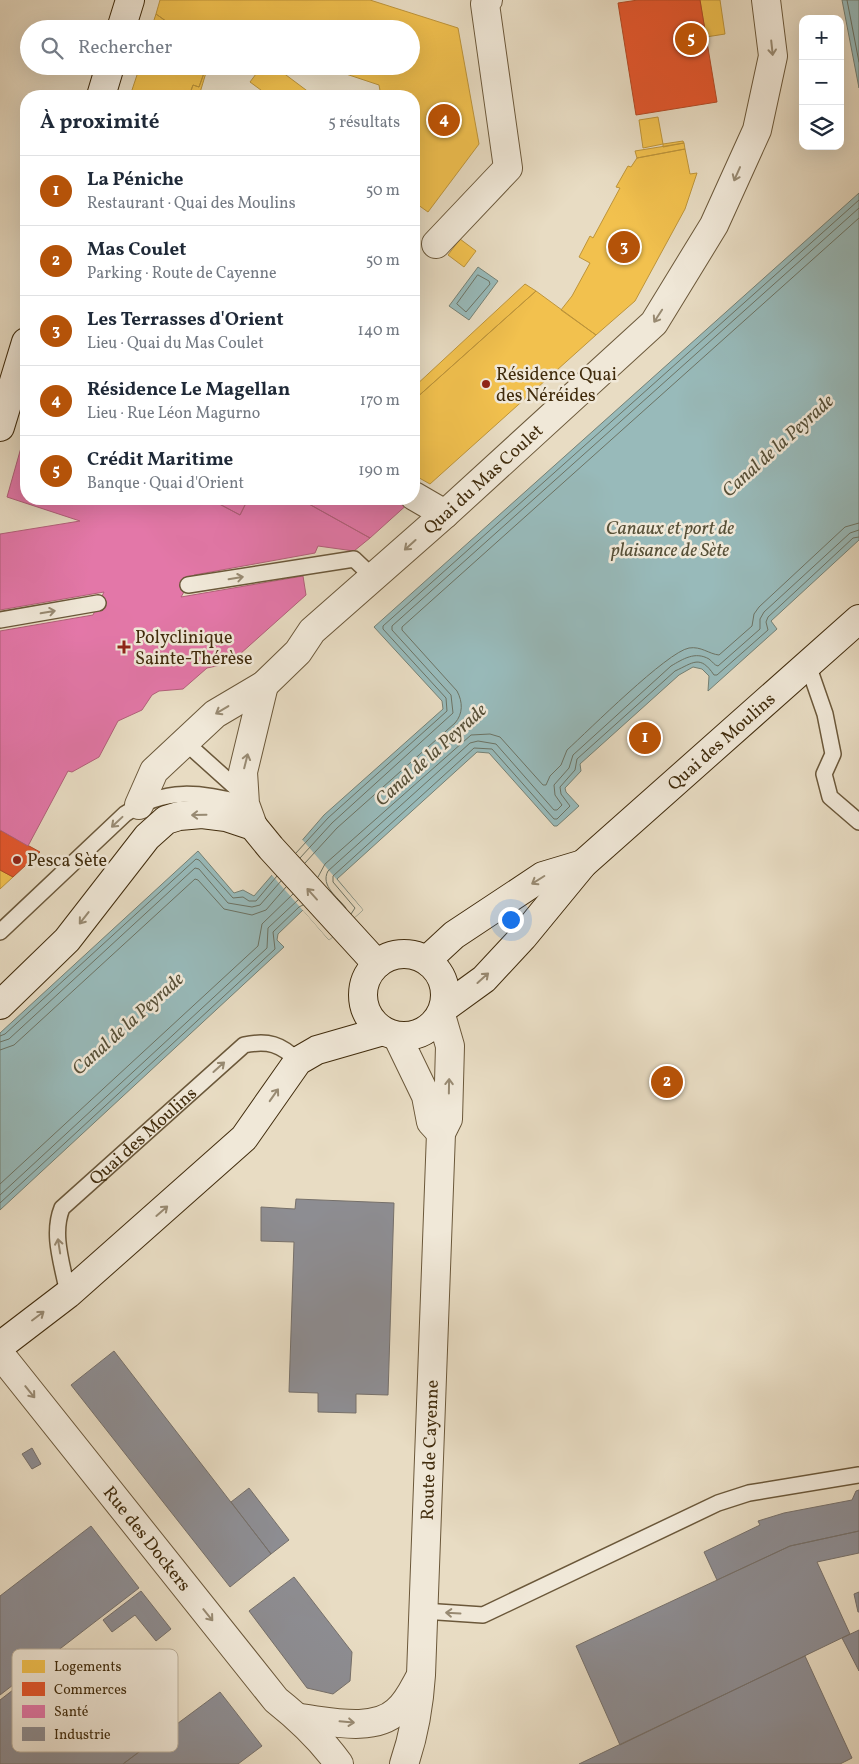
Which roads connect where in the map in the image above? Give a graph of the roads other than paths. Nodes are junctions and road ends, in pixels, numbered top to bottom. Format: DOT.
graph roads {
  1 [pos="130,0"];
  2 [pos="766,0"];
  3 [pos="487,1"];
  4 [pos="124,20"];
  5 [pos="107,75"];
  6 [pos="103,90"];
  7 [pos="436,244"];
  8 [pos="20,362"];
  9 [pos="0,427"];
  10 [pos="420,499"];
  11 [pos="445,514"];
  12 [pos="374,578"];
  13 [pos="188,585"];
  14 [pos="98,603"];
  15 [pos="859,619"];
  16 [pos="0,620"];
  17 [pos="808,665"];
  18 [pos="264,685"];
  19 [pos="185,742"];
  20 [pos="138,805"];
  21 [pos="247,808"];
  22 [pos="859,822"];
  23 [pos="583,864"];
  24 [pos="0,932"];
  25 [pos="427,960"];
  26 [pos="377,964"];
  27 [pos="0,1005"];
  28 [pos="443,1012"];
  29 [pos="390,1034"];
  30 [pos="298,1061"];
  31 [pos="441,1133"];
  32 [pos="68,1294"];
  33 [pos="0,1346"];
  34 [pos="0,1354"];
  35 [pos="859,1475"];
  36 [pos="423,1611"];
  37 [pos="421,1675"];
  38 [pos="298,1718"];
  39 [pos="339,1764"];
  40 [pos="404,1764"];
  1 -- 4 [label="street"];
  2 -- 11 [label="street, Quai du Mas Coulet, one-way"];
  3 -- 7 [label="street"];
  5 -- 6 [label="street"];
  8 -- 9 [label="street"];
  10 -- 11 [label="street"];
  11 -- 12 [label="street, Quai du Mas Coulet, one-way"];
  13 -- 12 [label="lane, one-way"];
  12 -- 18 [label="street, Quai du Mas Coulet"];
  16 -- 14 [label="lane, one-way"];
  15 -- 17 [label="street, Quai des Moulins"];
  17 -- 22 [label="lane"];
  17 -- 23 [label="street, Quai des Moulins"];
  18 -- 19 [label="street, Quai du Mas Coulet, one-way"];
  21 -- 18 [label="street, one-way"];
  19 -- 20 [label="street, Quai du Mas Coulet"];
  19 -- 21 [label="lane"];
  20 -- 21 [label="lane, Quai du Mas Coulet"];
  20 -- 24 [label="lane, Quai du Mas Coulet, one-way"];
  26 -- 21 [label="street, one-way"];
  21 -- 27 [label="street, one-way"];
  23 -- 25 [label="street, one-way"];
  28 -- 23 [label="street, Quai des Moulins, one-way"];
  25 -- 26 [label="street"];
  25 -- 28 [label="street"];
  26 -- 29 [label="street"];
  28 -- 29 [label="street"];
  31 -- 28 [label="street, Route de Cayenne, one-way"];
  29 -- 30 [label="street"];
  29 -- 31 [label="street"];
  32 -- 30 [label="street, one-way"];
  32 -- 30 [label="lane, Quai des Moulins, one-way"];
  31 -- 36 [label="street, Route de Cayenne"];
  33 -- 32 [label="street, one-way"];
  34 -- 38 [label="street, Rue des Dockers, one-way"];
  35 -- 36 [label="lane, one-way"];
  36 -- 37 [label="street, Route de Cayenne"];
  38 -- 37 [label="street, one-way"];
  37 -- 40 [label="street, Route de Cayenne"];
  38 -- 39 [label="street, Rue des Dockers"];
}
